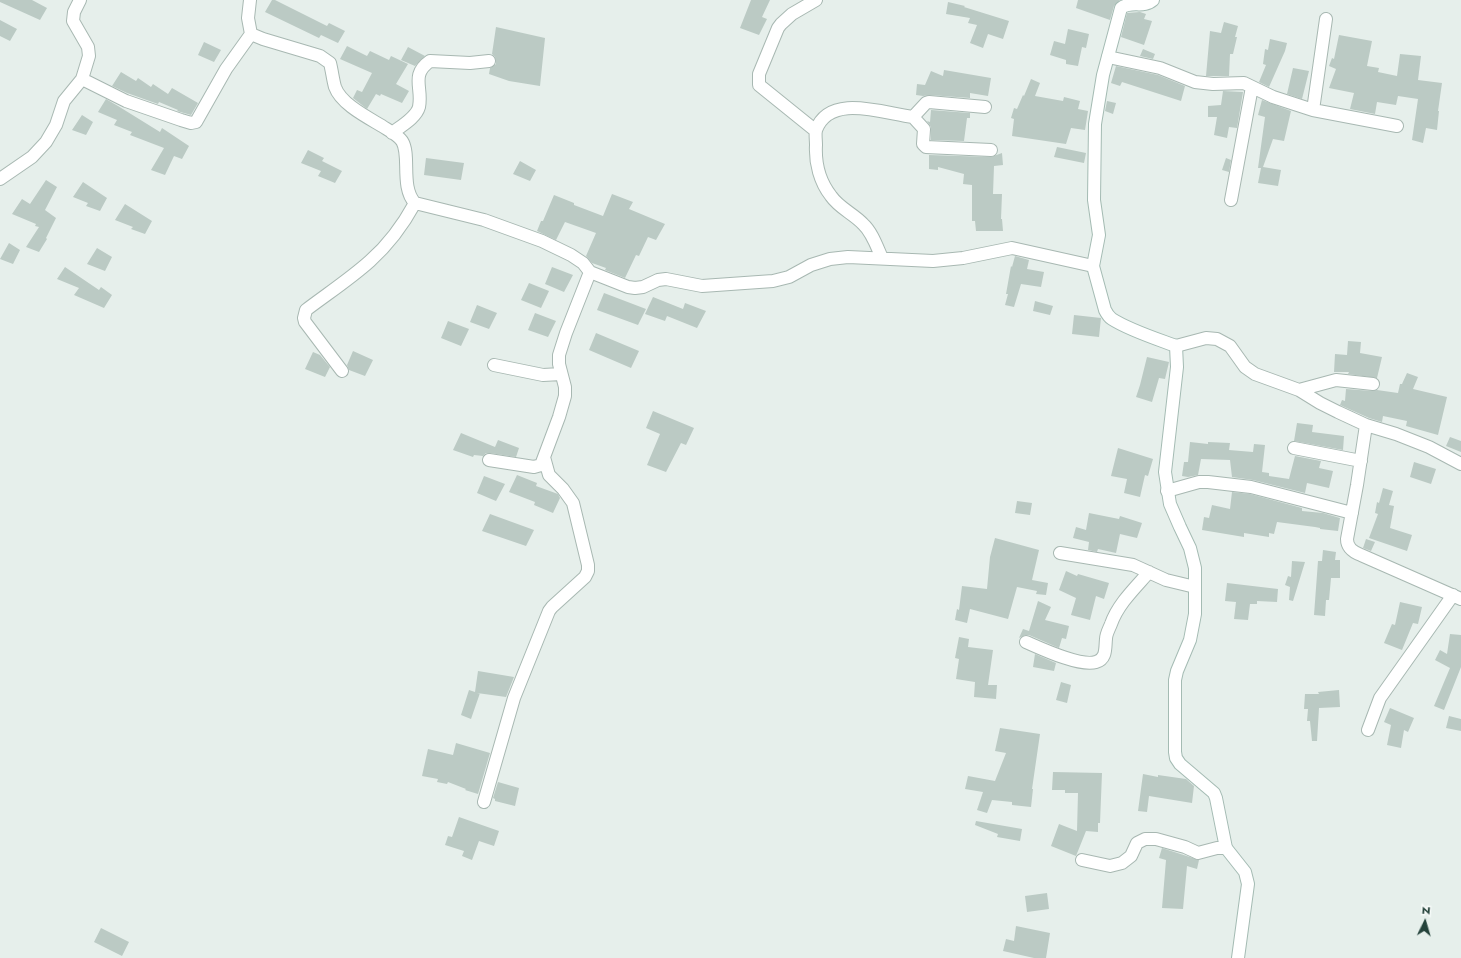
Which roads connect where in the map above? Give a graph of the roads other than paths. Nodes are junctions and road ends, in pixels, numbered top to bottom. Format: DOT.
graph roads {
  1 [pos="80,0"];
  2 [pos="250,0"];
  3 [pos="816,0"];
  4 [pos="1154,0"];
  5 [pos="1326,19"];
  6 [pos="251,34"];
  7 [pos="1108,57"];
  8 [pos="489,61"];
  9 [pos="82,79"];
  10 [pos="1252,88"];
  11 [pos="985,107"];
  12 [pos="1312,110"];
  13 [pos="913,117"];
  14 [pos="1397,126"];
  15 [pos="816,131"];
  16 [pos="392,133"];
  17 [pos="991,150"];
  18 [pos="0,179"];
  19 [pos="1231,200"];
  20 [pos="415,203"];
  21 [pos="882,258"];
  22 [pos="1093,266"];
  23 [pos="590,272"];
  24 [pos="1176,346"];
  25 [pos="494,364"];
  26 [pos="342,371"];
  27 [pos="561,374"];
  28 [pos="1373,384"];
  29 [pos="1299,390"];
  30 [pos="1366,425"];
  31 [pos="1294,448"];
  32 [pos="544,457"];
  33 [pos="489,460"];
  34 [pos="1361,461"];
  35 [pos="1461,464"];
  36 [pos="1167,491"];
  37 [pos="1352,513"];
  38 [pos="1060,553"];
  39 [pos="1148,572"];
  40 [pos="1195,587"];
  41 [pos="1457,597"];
  42 [pos="1026,642"];
  43 [pos="1368,730"];
  44 [pos="484,802"];
  45 [pos="1226,848"];
  46 [pos="1082,860"];
  47 [pos="1238,958"];
  1 -- 9 [label="street"];
  2 -- 6 [label="street"];
  3 -- 15 [label="street"];
  4 -- 7 [label="street"];
  5 -- 12 [label="street"];
  6 -- 9 [label="street"];
  6 -- 16 [label="street"];
  7 -- 10 [label="street"];
  7 -- 22 [label="street"];
  8 -- 16 [label="street"];
  9 -- 18 [label="street"];
  10 -- 12 [label="street"];
  10 -- 19 [label="street"];
  11 -- 13 [label="street"];
  12 -- 14 [label="street"];
  13 -- 15 [label="street"];
  13 -- 17 [label="street"];
  15 -- 21 [label="street"];
  16 -- 20 [label="street"];
  20 -- 23 [label="street"];
  20 -- 26 [label="street"];
  21 -- 22 [label="street"];
  21 -- 23 [label="street"];
  22 -- 24 [label="street"];
  23 -- 27 [label="street"];
  24 -- 29 [label="street"];
  24 -- 36 [label="street"];
  25 -- 27 [label="street"];
  27 -- 32 [label="street"];
  28 -- 29 [label="street"];
  29 -- 30 [label="street"];
  30 -- 34 [label="street"];
  30 -- 35 [label="street"];
  31 -- 34 [label="street"];
  32 -- 33 [label="street"];
  32 -- 44 [label="street"];
  34 -- 37 [label="street"];
  36 -- 37 [label="street"];
  36 -- 40 [label="street"];
  37 -- 41 [label="street"];
  38 -- 39 [label="street"];
  39 -- 40 [label="street"];
  39 -- 42 [label="street"];
  40 -- 45 [label="street"];
  41 -- 43 [label="street"];
  45 -- 46 [label="street"];
  45 -- 47 [label="street"];
}
